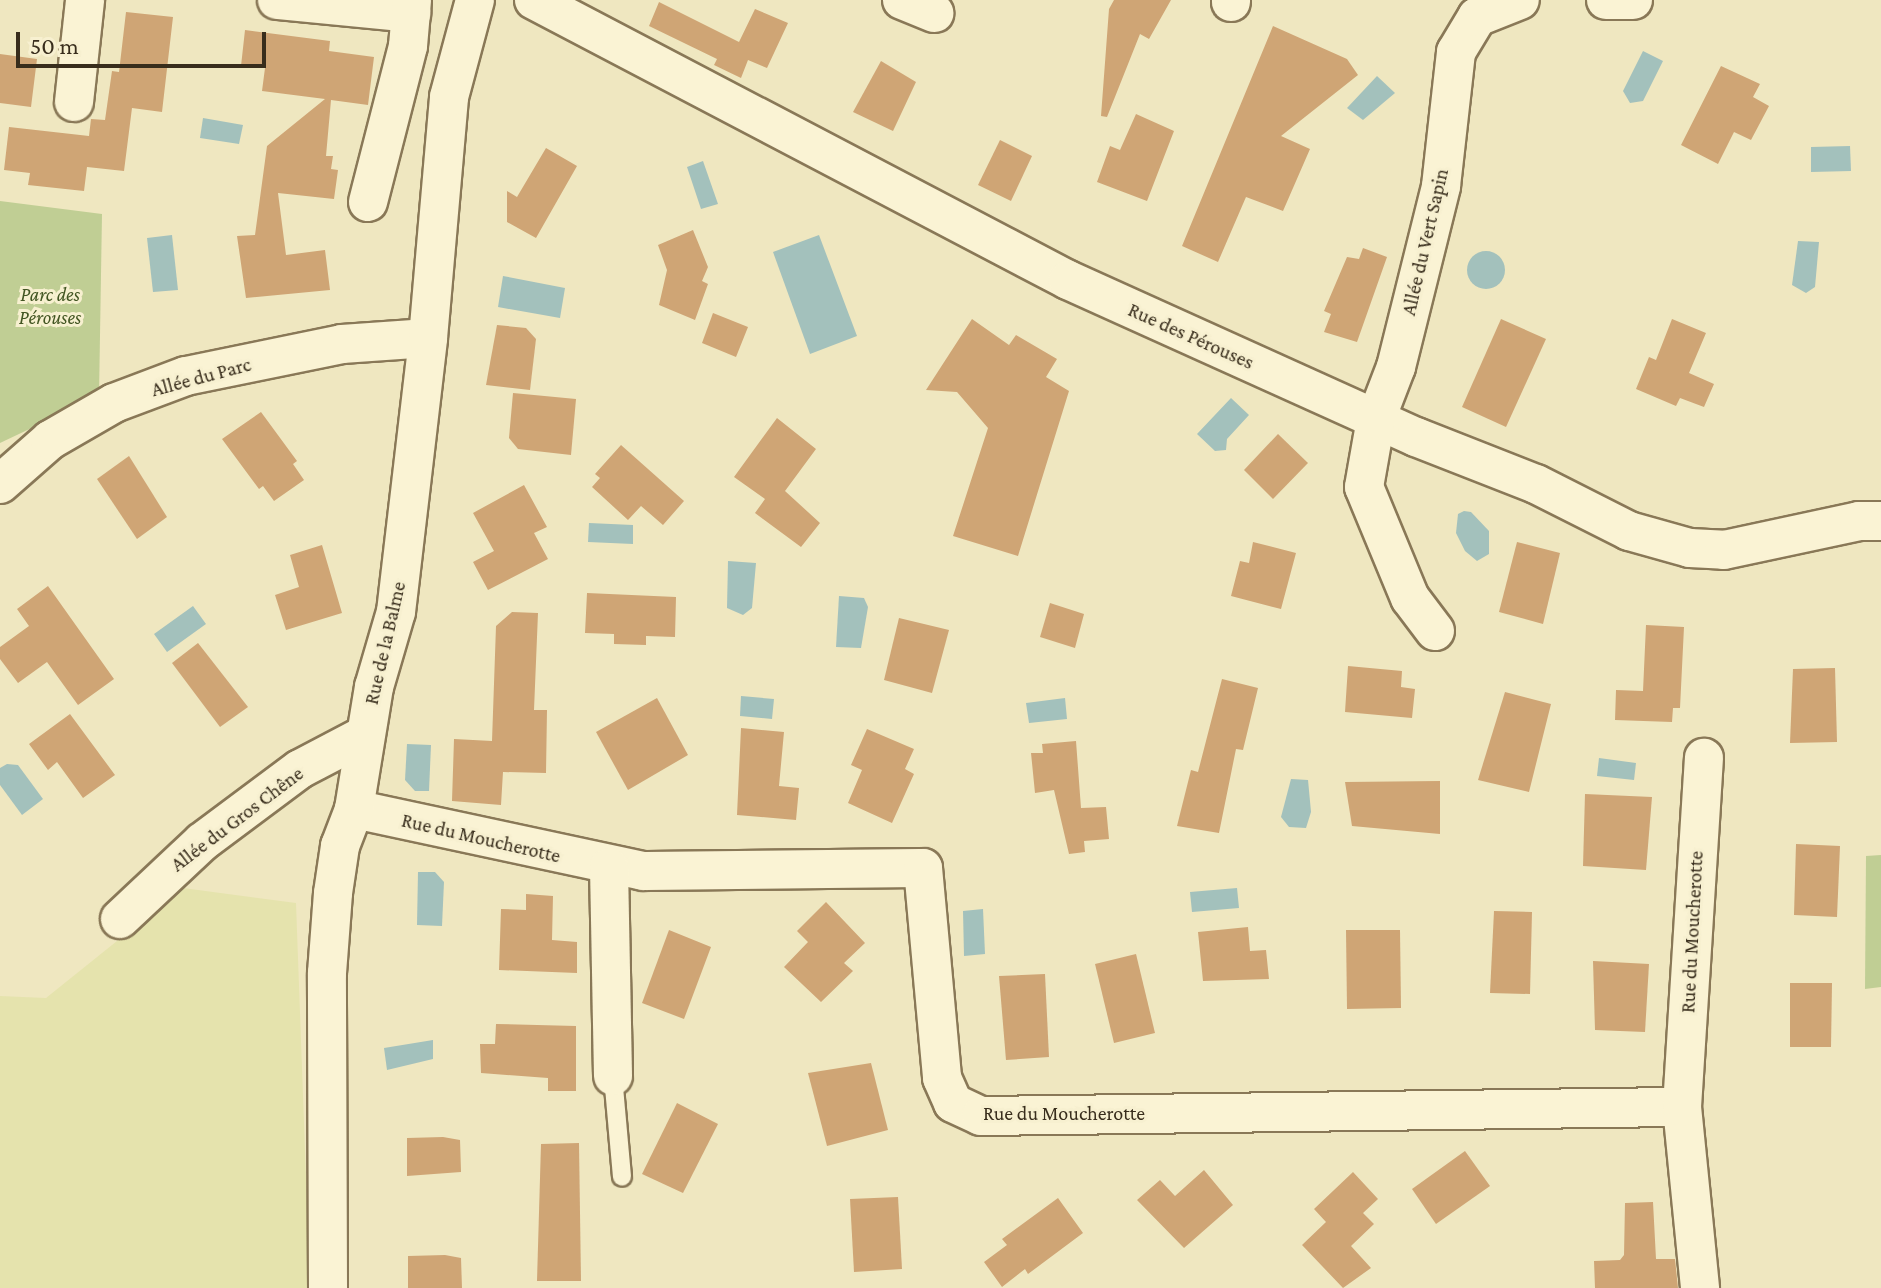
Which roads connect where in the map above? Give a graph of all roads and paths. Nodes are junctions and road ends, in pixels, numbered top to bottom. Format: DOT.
graph roads {
  1 [pos="85,0"];
  2 [pos="277,0"];
  3 [pos="475,0"];
  4 [pos="534,0"];
  5 [pos="1520,0"];
  6 [pos="1606,0"];
  7 [pos="1633,0"];
  8 [pos="412,6"];
  9 [pos="74,102"];
  10 [pos="368,202"];
  11 [pos="428,338"];
  12 [pos="1376,419"];
  13 [pos="0,484"];
  14 [pos="1881,521"];
  15 [pos="1435,631"];
  16 [pos="365,735"];
  17 [pos="1704,758"];
  18 [pos="354,809"];
  19 [pos="609,867"];
  20 [pos="120,919"];
  21 [pos="613,1076"];
  22 [pos="1682,1107"];
  23 [pos="622,1177"];
  24 [pos="328,1288"];
  25 [pos="1700,1288"];
  1 -- 9 [label="street"];
  2 -- 8 [label="street"];
  3 -- 11 [label="street, Rue de la Balme"];
  4 -- 12 [label="street, Rue des Pérouses"];
  5 -- 12 [label="street, Allée du Vert Sapin"];
  6 -- 7 [label="street"];
  8 -- 10 [label="street"];
  11 -- 13 [label="street, Allée du Parc"];
  11 -- 16 [label="street, Rue de la Balme"];
  12 -- 14 [label="street, Rue des Pérouses"];
  12 -- 15 [label="street, Allée du Vert Sapin"];
  16 -- 18 [label="street, Rue de la Balme"];
  16 -- 20 [label="street, Allée du Gros Chêne"];
  17 -- 22 [label="street, Rue du Moucherotte"];
  18 -- 19 [label="street, Rue du Moucherotte"];
  18 -- 24 [label="street, Rue de la Balme"];
  19 -- 21 [label="street"];
  19 -- 22 [label="street, Rue du Moucherotte"];
  21 -- 23 [label="lane"];
  22 -- 25 [label="street, Rue du Moucherotte"];
}
